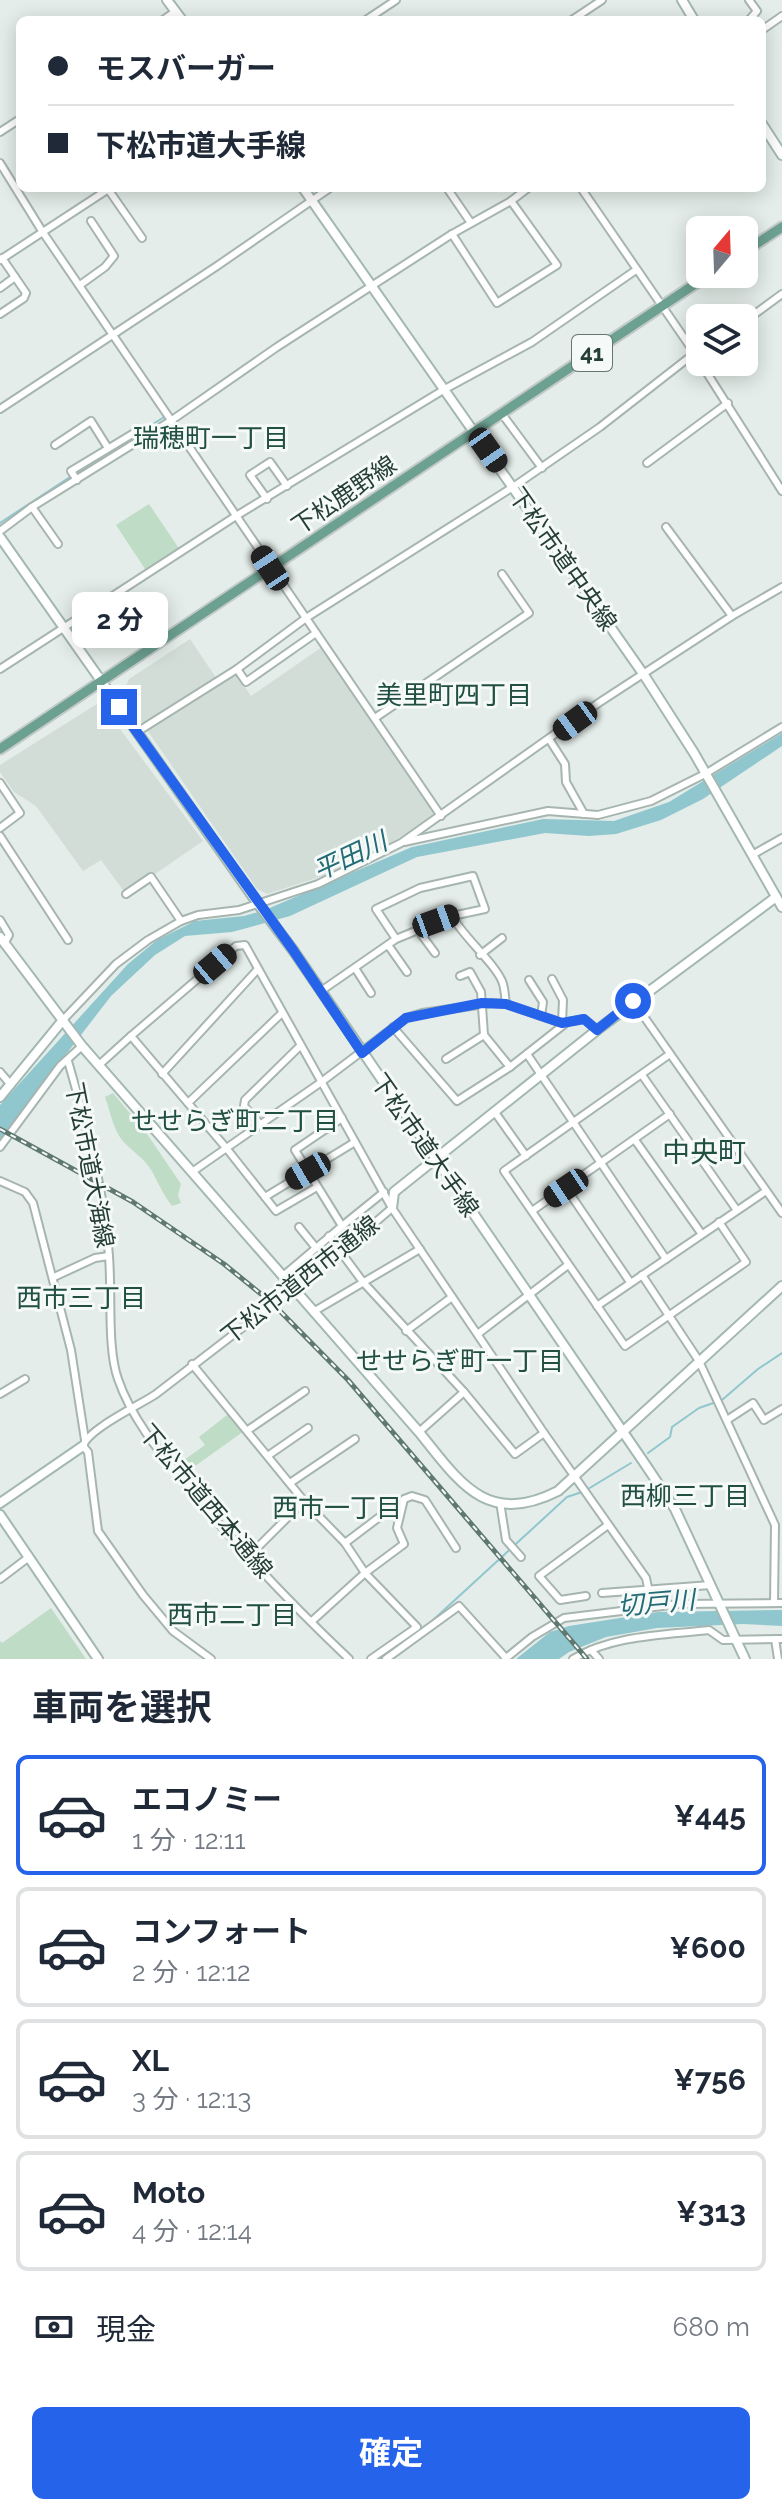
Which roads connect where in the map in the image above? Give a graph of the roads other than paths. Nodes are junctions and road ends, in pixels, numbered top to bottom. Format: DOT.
graph roads {
  1 [pos="167,0"];
  2 [pos="396,0"];
  3 [pos="602,0"];
  4 [pos="749,0"];
  5 [pos="593,2"];
  6 [pos="176,11"];
  7 [pos="169,16"];
  8 [pos="179,16"];
  9 [pos="372,16"];
  10 [pos="577,16"];
  11 [pos="753,16"];
  12 [pos="766,130"];
  13 [pos="782,155"];
  14 [pos="0,163"];
  15 [pos="16,189"];
  16 [pos="18,192"];
  17 [pos="104,192"];
  18 [pos="111,192"];
  19 [pos="306,192"];
  20 [pos="324,192"];
  21 [pos="450,192"];
  22 [pos="523,192"];
  23 [pos="584,192"];
  24 [pos="312,201"];
  25 [pos="511,201"];
  26 [pos="91,221"];
  27 [pos="471,223"];
  28 [pos="782,227"];
  29 [pos="42,231"];
  30 [pos="452,234"];
  31 [pos="142,238"];
  32 [pos="758,243"];
  33 [pos="1,259"];
  34 [pos="636,270"];
  35 [pos="15,277"];
  36 [pos="80,285"];
  37 [pos="371,286"];
  38 [pos="0,288"];
  39 [pos="688,288"];
  40 [pos="782,294"];
  41 [pos="662,305"];
  42 [pos="758,312"];
  43 [pos="0,314"];
  44 [pos="113,334"];
  45 [pos="686,337"];
  46 [pos="686,359"];
  47 [pos="710,376"];
  48 [pos="445,389"];
  49 [pos="728,403"];
  50 [pos="0,409"];
  51 [pos="502,414"];
  52 [pos="172,420"];
  53 [pos="475,432"];
  54 [pos="134,433"];
  55 [pos="55,445"];
  56 [pos="108,448"];
  57 [pos="647,463"];
  58 [pos="542,468"];
  59 [pos="77,480"];
  60 [pos="287,486"];
  61 [pos="513,487"];
  62 [pos="782,491"];
  63 [pos="267,499"];
  64 [pos="32,507"];
  65 [pos="236,516"];
  66 [pos="666,527"];
  67 [pos="0,531"];
  68 [pos="0,537"];
  69 [pos="58,544"];
  70 [pos="270,568"];
  71 [pos="502,574"];
  72 [pos="782,587"];
  73 [pos="732,616"];
  74 [pos="306,618"];
  75 [pos="64,628"];
  76 [pos="316,633"];
  77 [pos="0,658"];
  78 [pos="3,668"];
  79 [pos="237,669"];
  80 [pos="644,675"];
  81 [pos="101,681"];
  82 [pos="375,718"];
  83 [pos="782,727"];
  84 [pos="137,732"];
  85 [pos="549,739"];
  86 [pos="0,749"];
  87 [pos="706,776"];
  88 [pos="0,783"];
  89 [pos="584,814"];
  90 [pos="441,816"];
  91 [pos="0,828"];
  92 [pos="0,836"];
  93 [pos="782,838"];
  94 [pos="401,843"];
  95 [pos="752,855"];
  96 [pos="126,894"];
  97 [pos="776,897"];
  98 [pos="260,907"];
  99 [pos="782,907"];
  100 [pos="452,916"];
  101 [pos="0,920"];
  102 [pos="181,921"];
  103 [pos="418,930"];
  104 [pos="502,938"];
  105 [pos="396,939"];
  106 [pos="68,940"];
  107 [pos="2,941"];
  108 [pos="388,945"];
  109 [pos="435,953"];
  110 [pos="480,955"];
  111 [pos="355,968"];
  112 [pos="258,969"];
  113 [pos="407,972"];
  114 [pos="460,976"];
  115 [pos="552,979"];
  116 [pos="529,980"];
  117 [pos="321,991"];
  118 [pos="371,993"];
  119 [pos="633,1001"];
  120 [pos="482,1003"];
  121 [pos="506,1004"];
  122 [pos="282,1013"];
  123 [pos="541,1016"];
  124 [pos="566,1021"];
  125 [pos="65,1023"];
  126 [pos="393,1027"];
  127 [pos="597,1030"];
  128 [pos="484,1035"];
  129 [pos="131,1036"];
  130 [pos="82,1046"];
  131 [pos="300,1046"];
  132 [pos="362,1053"];
  133 [pos="527,1054"];
  134 [pos="670,1054"];
  135 [pos="446,1059"];
  136 [pos="68,1061"];
  137 [pos="99,1065"];
  138 [pos="510,1067"];
  139 [pos="0,1072"];
  140 [pos="541,1073"];
  141 [pos="162,1074"];
  142 [pos="642,1075"];
  143 [pos="320,1083"];
  144 [pos="11,1085"];
  145 [pos="0,1097"];
  146 [pos="188,1103"];
  147 [pos="494,1111"];
  148 [pos="670,1114"];
  149 [pos="342,1118"];
  150 [pos="574,1123"];
  151 [pos="260,1124"];
  152 [pos="635,1140"];
  153 [pos="355,1142"];
  154 [pos="0,1147"];
  155 [pos="227,1149"];
  156 [pos="526,1156"];
  157 [pos="434,1159"];
  158 [pos="601,1163"];
  159 [pos="308,1171"];
  160 [pos="192,1172"];
  161 [pos="0,1181"];
  162 [pos="317,1187"];
  163 [pos="566,1188"];
  164 [pos="766,1191"];
  165 [pos="384,1192"];
  166 [pos="265,1197"];
  167 [pos="392,1208"];
  168 [pos="736,1209"];
  169 [pos="532,1211"];
  170 [pos="782,1213"];
  171 [pos="719,1222"];
  172 [pos="342,1226"];
  173 [pos="299,1227"];
  174 [pos="701,1233"];
  175 [pos="329,1236"];
  176 [pos="316,1248"];
  177 [pos="420,1249"];
  178 [pos="342,1251"];
  179 [pos="109,1256"];
  180 [pos="666,1259"];
  181 [pos="568,1265"];
  182 [pos="642,1275"];
  183 [pos="283,1276"];
  184 [pos="54,1277"];
  185 [pos="363,1282"];
  186 [pos="630,1282"];
  187 [pos="782,1286"];
  188 [pos="293,1288"];
  189 [pos="530,1295"];
  190 [pos="452,1297"];
  191 [pos="597,1306"];
  192 [pos="313,1312"];
  193 [pos="669,1316"];
  194 [pos="406,1331"];
  195 [pos="479,1333"];
  196 [pos="699,1361"];
  197 [pos="192,1364"];
  198 [pos="25,1379"];
  199 [pos="305,1391"];
  200 [pos="464,1392"];
  201 [pos="0,1394"];
  202 [pos="782,1409"];
  203 [pos="131,1411"];
  204 [pos="727,1420"];
  205 [pos="308,1428"];
  206 [pos="248,1430"];
  207 [pos="419,1432"];
  208 [pos="544,1433"];
  209 [pos="623,1433"];
  210 [pos="355,1439"];
  211 [pos="84,1443"];
  212 [pos="269,1455"];
  213 [pos="575,1477"];
  214 [pos="290,1483"];
  215 [pos="304,1501"];
  216 [pos="500,1502"];
  217 [pos="0,1503"];
  218 [pos="401,1508"];
  219 [pos="0,1515"];
  220 [pos="778,1524"];
  221 [pos="608,1525"];
  222 [pos="345,1543"];
  223 [pos="456,1548"];
  224 [pos="29,1557"];
  225 [pos="248,1557"];
  226 [pos="521,1557"];
  227 [pos="365,1573"];
  228 [pos="0,1579"];
  229 [pos="711,1585"];
  230 [pos="648,1588"];
  231 [pos="602,1593"];
  232 [pos="586,1596"];
  233 [pos="774,1603"];
  234 [pos="782,1603"];
  235 [pos="721,1605"];
  236 [pos="652,1606"];
  237 [pos="312,1621"];
  238 [pos="737,1638"];
  239 [pos="778,1639"];
  240 [pos="591,1650"];
  241 [pos="98,1659"];
  242 [pos="211,1659"];
  243 [pos="349,1659"];
  244 [pos="371,1659"];
  245 [pos="386,1659"];
  246 [pos="505,1659"];
  247 [pos="573,1659"];
  248 [pos="599,1659"];
  249 [pos="745,1659"];
  250 [pos="778,1659"];
  1 -- 6 [label="street"];
  2 -- 9 [label="street"];
  3 -- 5 [label="street"];
  4 -- 11 [label="street"];
  5 -- 10 [label="street"];
  6 -- 7 [label="street"];
  6 -- 8 [label="street"];
  12 -- 13 [label="street"];
  14 -- 15 [label="street"];
  16 -- 29 [label="street"];
  17 -- 29 [label="street"];
  18 -- 31 [label="street"];
  19 -- 24 [label="street, 下松市道中央線"];
  20 -- 24 [label="street"];
  21 -- 27 [label="street"];
  22 -- 25 [label="street"];
  23 -- 34 [label="street"];
  24 -- 37 [label="street, 下松市道中央線"];
  24 -- 44 [label="street"];
  25 -- 27 [label="street"];
  25 -- 30 [label="street"];
  26 -- 36 [label="street"];
  27 -- 30 [label="street"];
  28 -- 32 [label="main road"];
  29 -- 33 [label="street"];
  29 -- 36 [label="street"];
  30 -- 37 [label="street"];
  33 -- 35 [label="street"];
  34 -- 41 [label="street"];
  34 -- 48 [label="street"];
  35 -- 38 [label="street"];
  35 -- 43 [label="street"];
  36 -- 44 [label="street"];
  37 -- 48 [label="street, 下松市道中央線"];
  37 -- 52 [label="street"];
  39 -- 41 [label="main road, 下松鹿野線 / 41"];
  40 -- 42 [label="street"];
  41 -- 45 [label="street"];
  41 -- 51 [label="main road, 下松鹿野線 / 41"];
  44 -- 50 [label="street"];
  44 -- 52 [label="street"];
  46 -- 58 [label="street"];
  47 -- 49 [label="street"];
  48 -- 53 [label="street, 下松市道中央線"];
  48 -- 60 [label="street"];
  49 -- 57 [label="street"];
  49 -- 62 [label="street"];
  51 -- 53 [label="main road, 下松鹿野線 / 41"];
  51 -- 58 [label="street"];
  52 -- 59 [label="street"];
  52 -- 65 [label="street"];
  53 -- 61 [label="street, 下松市道中央線"];
  53 -- 70 [label="main road, 下松鹿野線 / 41"];
  54 -- 56 [label="street"];
  55 -- 56 [label="street"];
  56 -- 59 [label="street"];
  58 -- 61 [label="street"];
  59 -- 64 [label="street"];
  60 -- 63 [label="street"];
  60 -- 63 [label="street"];
  61 -- 74 [label="street"];
  61 -- 80 [label="street, 下松市道中央線"];
  63 -- 65 [label="street"];
  64 -- 67 [label="street"];
  64 -- 69 [label="street"];
  65 -- 70 [label="street"];
  65 -- 75 [label="street"];
  66 -- 73 [label="street"];
  68 -- 75 [label="street, 下松市道大手線"];
  70 -- 74 [label="street"];
  70 -- 81 [label="main road, 下松鹿野線 / 41"];
  71 -- 82 [label="street"];
  72 -- 73 [label="street"];
  73 -- 80 [label="street"];
  74 -- 76 [label="street"];
  74 -- 79 [label="street"];
  75 -- 78 [label="street"];
  75 -- 81 [label="street, 下松市道大手線"];
  76 -- 79 [label="street"];
  76 -- 82 [label="street"];
  77 -- 78 [label="street"];
  79 -- 84 [label="street"];
  80 -- 85 [label="street"];
  80 -- 87 [label="street, 下松市道中央線"];
  81 -- 84 [label="street, 下松市道大手線"];
  81 -- 86 [label="main road, 下松鹿野線 / 41"];
  82 -- 90 [label="street"];
  83 -- 87 [label="street"];
  84 -- 98 [label="street, 下松市道大手線"];
  85 -- 89 [label="street"];
  85 -- 90 [label="street"];
  87 -- 89 [label="street"];
  87 -- 95 [label="street, 下松市道中央線"];
  88 -- 91 [label="street"];
  89 -- 94 [label="street"];
  90 -- 94 [label="street"];
  92 -- 106 [label="street"];
  93 -- 95 [label="street"];
  94 -- 98 [label="street"];
  95 -- 97 [label="street"];
  96 -- 102 [label="street"];
  97 -- 99 [label="street"];
  97 -- 119 [label="street, 下松市道西市通線"];
  98 -- 102 [label="street"];
  98 -- 117 [label="street, 下松市道大手線"];
  100 -- 103 [label="street"];
  100 -- 105 [label="street"];
  100 -- 110 [label="street"];
  101 -- 107 [label="street"];
  102 -- 125 [label="street"];
  103 -- 105 [label="street"];
  103 -- 109 [label="street"];
  104 -- 110 [label="street"];
  105 -- 108 [label="street"];
  107 -- 125 [label="street, 下松市道大海線"];
  108 -- 111 [label="street"];
  108 -- 113 [label="street"];
  110 -- 121 [label="street"];
  111 -- 117 [label="street"];
  111 -- 118 [label="street"];
  112 -- 122 [label="street"];
  112 -- 129 [label="street"];
  112 -- 141 [label="street"];
  114 -- 120 [label="street"];
  115 -- 124 [label="street"];
  116 -- 123 [label="street"];
  117 -- 132 [label="street, 下松市道大手線"];
  119 -- 127 [label="street, 下松市道西市通線"];
  119 -- 134 [label="street"];
  120 -- 121 [label="street"];
  120 -- 126 [label="street"];
  120 -- 128 [label="street"];
  121 -- 123 [label="street"];
  122 -- 131 [label="street"];
  122 -- 146 [label="street"];
  123 -- 124 [label="street"];
  124 -- 127 [label="street"];
  124 -- 133 [label="street"];
  125 -- 130 [label="street, 下松市道大海線"];
  125 -- 144 [label="street"];
  126 -- 132 [label="street"];
  126 -- 138 [label="street"];
  127 -- 140 [label="street, 下松市道西市通線"];
  128 -- 135 [label="street"];
  128 -- 138 [label="street"];
  129 -- 137 [label="street"];
  129 -- 141 [label="street"];
  130 -- 136 [label="street"];
  130 -- 137 [label="street, 下松市道大海線"];
  131 -- 143 [label="street"];
  131 -- 151 [label="street"];
  132 -- 143 [label="street"];
  132 -- 157 [label="street, 下松市道大手線"];
  133 -- 138 [label="street"];
  133 -- 140 [label="street"];
  134 -- 142 [label="street"];
  134 -- 164 [label="street"];
  136 -- 154 [label="street"];
  136 -- 179 [label="street, 下松市道大海線"];
  137 -- 160 [label="street, 下松市道大海線"];
  139 -- 144 [label="street"];
  140 -- 147 [label="street, 下松市道西市通線"];
  140 -- 150 [label="street"];
  141 -- 146 [label="street"];
  142 -- 148 [label="street"];
  142 -- 150 [label="street"];
  143 -- 149 [label="street"];
  143 -- 151 [label="street"];
  144 -- 145 [label="street"];
  146 -- 155 [label="street"];
  147 -- 156 [label="street"];
  147 -- 157 [label="street, 下松市道西市通線"];
  148 -- 152 [label="street"];
  148 -- 168 [label="street"];
  149 -- 153 [label="street"];
  149 -- 159 [label="street"];
  150 -- 156 [label="street"];
  150 -- 158 [label="street"];
  151 -- 155 [label="street"];
  152 -- 158 [label="street"];
  152 -- 174 [label="street"];
  153 -- 159 [label="street"];
  153 -- 165 [label="street"];
  155 -- 160 [label="street"];
  155 -- 166 [label="street"];
  156 -- 169 [label="street"];
  157 -- 167 [label="street, 下松市道西市通線"];
  157 -- 189 [label="street, 下松市道大手線"];
  158 -- 163 [label="street"];
  158 -- 180 [label="street"];
  159 -- 162 [label="street"];
  159 -- 166 [label="street"];
  160 -- 183 [label="street, 下松市道大海線"];
  161 -- 184 [label="street"];
  162 -- 166 [label="street"];
  162 -- 172 [label="street"];
  163 -- 169 [label="street"];
  163 -- 186 [label="street"];
  164 -- 168 [label="street"];
  164 -- 170 [label="street"];
  165 -- 167 [label="street"];
  165 -- 172 [label="street"];
  167 -- 177 [label="street"];
  167 -- 178 [label="street, 下松市道西市通線"];
  168 -- 171 [label="street"];
  169 -- 181 [label="street"];
  171 -- 174 [label="street"];
  171 -- 193 [label="street"];
  172 -- 175 [label="street"];
  173 -- 176 [label="street"];
  174 -- 180 [label="street"];
  175 -- 176 [label="street"];
  175 -- 178 [label="street"];
  176 -- 183 [label="street"];
  177 -- 185 [label="street"];
  177 -- 190 [label="street"];
  178 -- 185 [label="street"];
  178 -- 188 [label="street, 下松市道西市通線"];
  179 -- 184 [label="street"];
  179 -- 203 [label="street, 下松市道大海線"];
  180 -- 182 [label="street"];
  181 -- 189 [label="street"];
  181 -- 191 [label="street"];
  182 -- 186 [label="street"];
  182 -- 193 [label="street"];
  183 -- 188 [label="street, 下松市道大海線"];
  184 -- 211 [label="street"];
  185 -- 192 [label="street"];
  185 -- 194 [label="street"];
  186 -- 191 [label="street"];
  187 -- 196 [label="street, 下松市道大海線"];
  188 -- 192 [label="street, 下松市道大海線"];
  188 -- 197 [label="street, 下松市道西市通線"];
  189 -- 195 [label="street"];
  189 -- 209 [label="street, 下松市道大手線"];
  190 -- 194 [label="street"];
  190 -- 195 [label="street"];
  191 -- 193 [label="street"];
  192 -- 207 [label="street, 下松市道大海線"];
  193 -- 196 [label="street"];
  194 -- 200 [label="street"];
  195 -- 208 [label="street"];
  196 -- 204 [label="street"];
  196 -- 209 [label="street, 下松市道大海線"];
  197 -- 203 [label="street, 下松市道西市通線"];
  197 -- 206 [label="street"];
  198 -- 201 [label="street"];
  199 -- 206 [label="street"];
  200 -- 207 [label="street"];
  200 -- 208 [label="street"];
  202 -- 204 [label="street"];
  203 -- 211 [label="street, 下松市道西市通線"];
  203 -- 225 [label="street, 下松市道西本通線"];
  204 -- 220 [label="street"];
  205 -- 212 [label="street"];
  206 -- 212 [label="street"];
  207 -- 216 [label="street, 下松市道大海線"];
  208 -- 213 [label="street"];
  209 -- 213 [label="street, 下松市道大海線"];
  209 -- 229 [label="street, 下松市道大手線"];
  210 -- 214 [label="street"];
  211 -- 217 [label="street, 下松市道西市通線"];
  211 -- 242 [label="street"];
  212 -- 214 [label="street"];
  213 -- 216 [label="street, 下松市道大海線"];
  213 -- 221 [label="street"];
  214 -- 215 [label="street"];
  215 -- 222 [label="street"];
  215 -- 225 [label="street"];
  216 -- 226 [label="street"];
  218 -- 222 [label="street"];
  218 -- 223 [label="street"];
  218 -- 227 [label="street"];
  219 -- 224 [label="street"];
  220 -- 233 [label="street"];
  221 -- 230 [label="street"];
  221 -- 232 [label="street"];
  222 -- 227 [label="street"];
  224 -- 228 [label="street"];
  224 -- 241 [label="street"];
  225 -- 237 [label="street, 下松市道西本通線"];
  227 -- 237 [label="street"];
  227 -- 244 [label="street"];
  229 -- 230 [label="street"];
  229 -- 235 [label="street, 下松市道大手線"];
  230 -- 231 [label="street"];
  230 -- 236 [label="street"];
  233 -- 234 [label="street"];
  233 -- 235 [label="street"];
  235 -- 236 [label="street"];
  235 -- 238 [label="street, 下松市道大手線"];
  236 -- 246 [label="street"];
  237 -- 243 [label="street, 下松市道西本通線"];
  238 -- 239 [label="street"];
  238 -- 240 [label="street"];
  238 -- 249 [label="street"];
  239 -- 250 [label="street"];
  240 -- 247 [label="street"];
  240 -- 248 [label="street"];
  245 -- 246 [label="street"];
}
